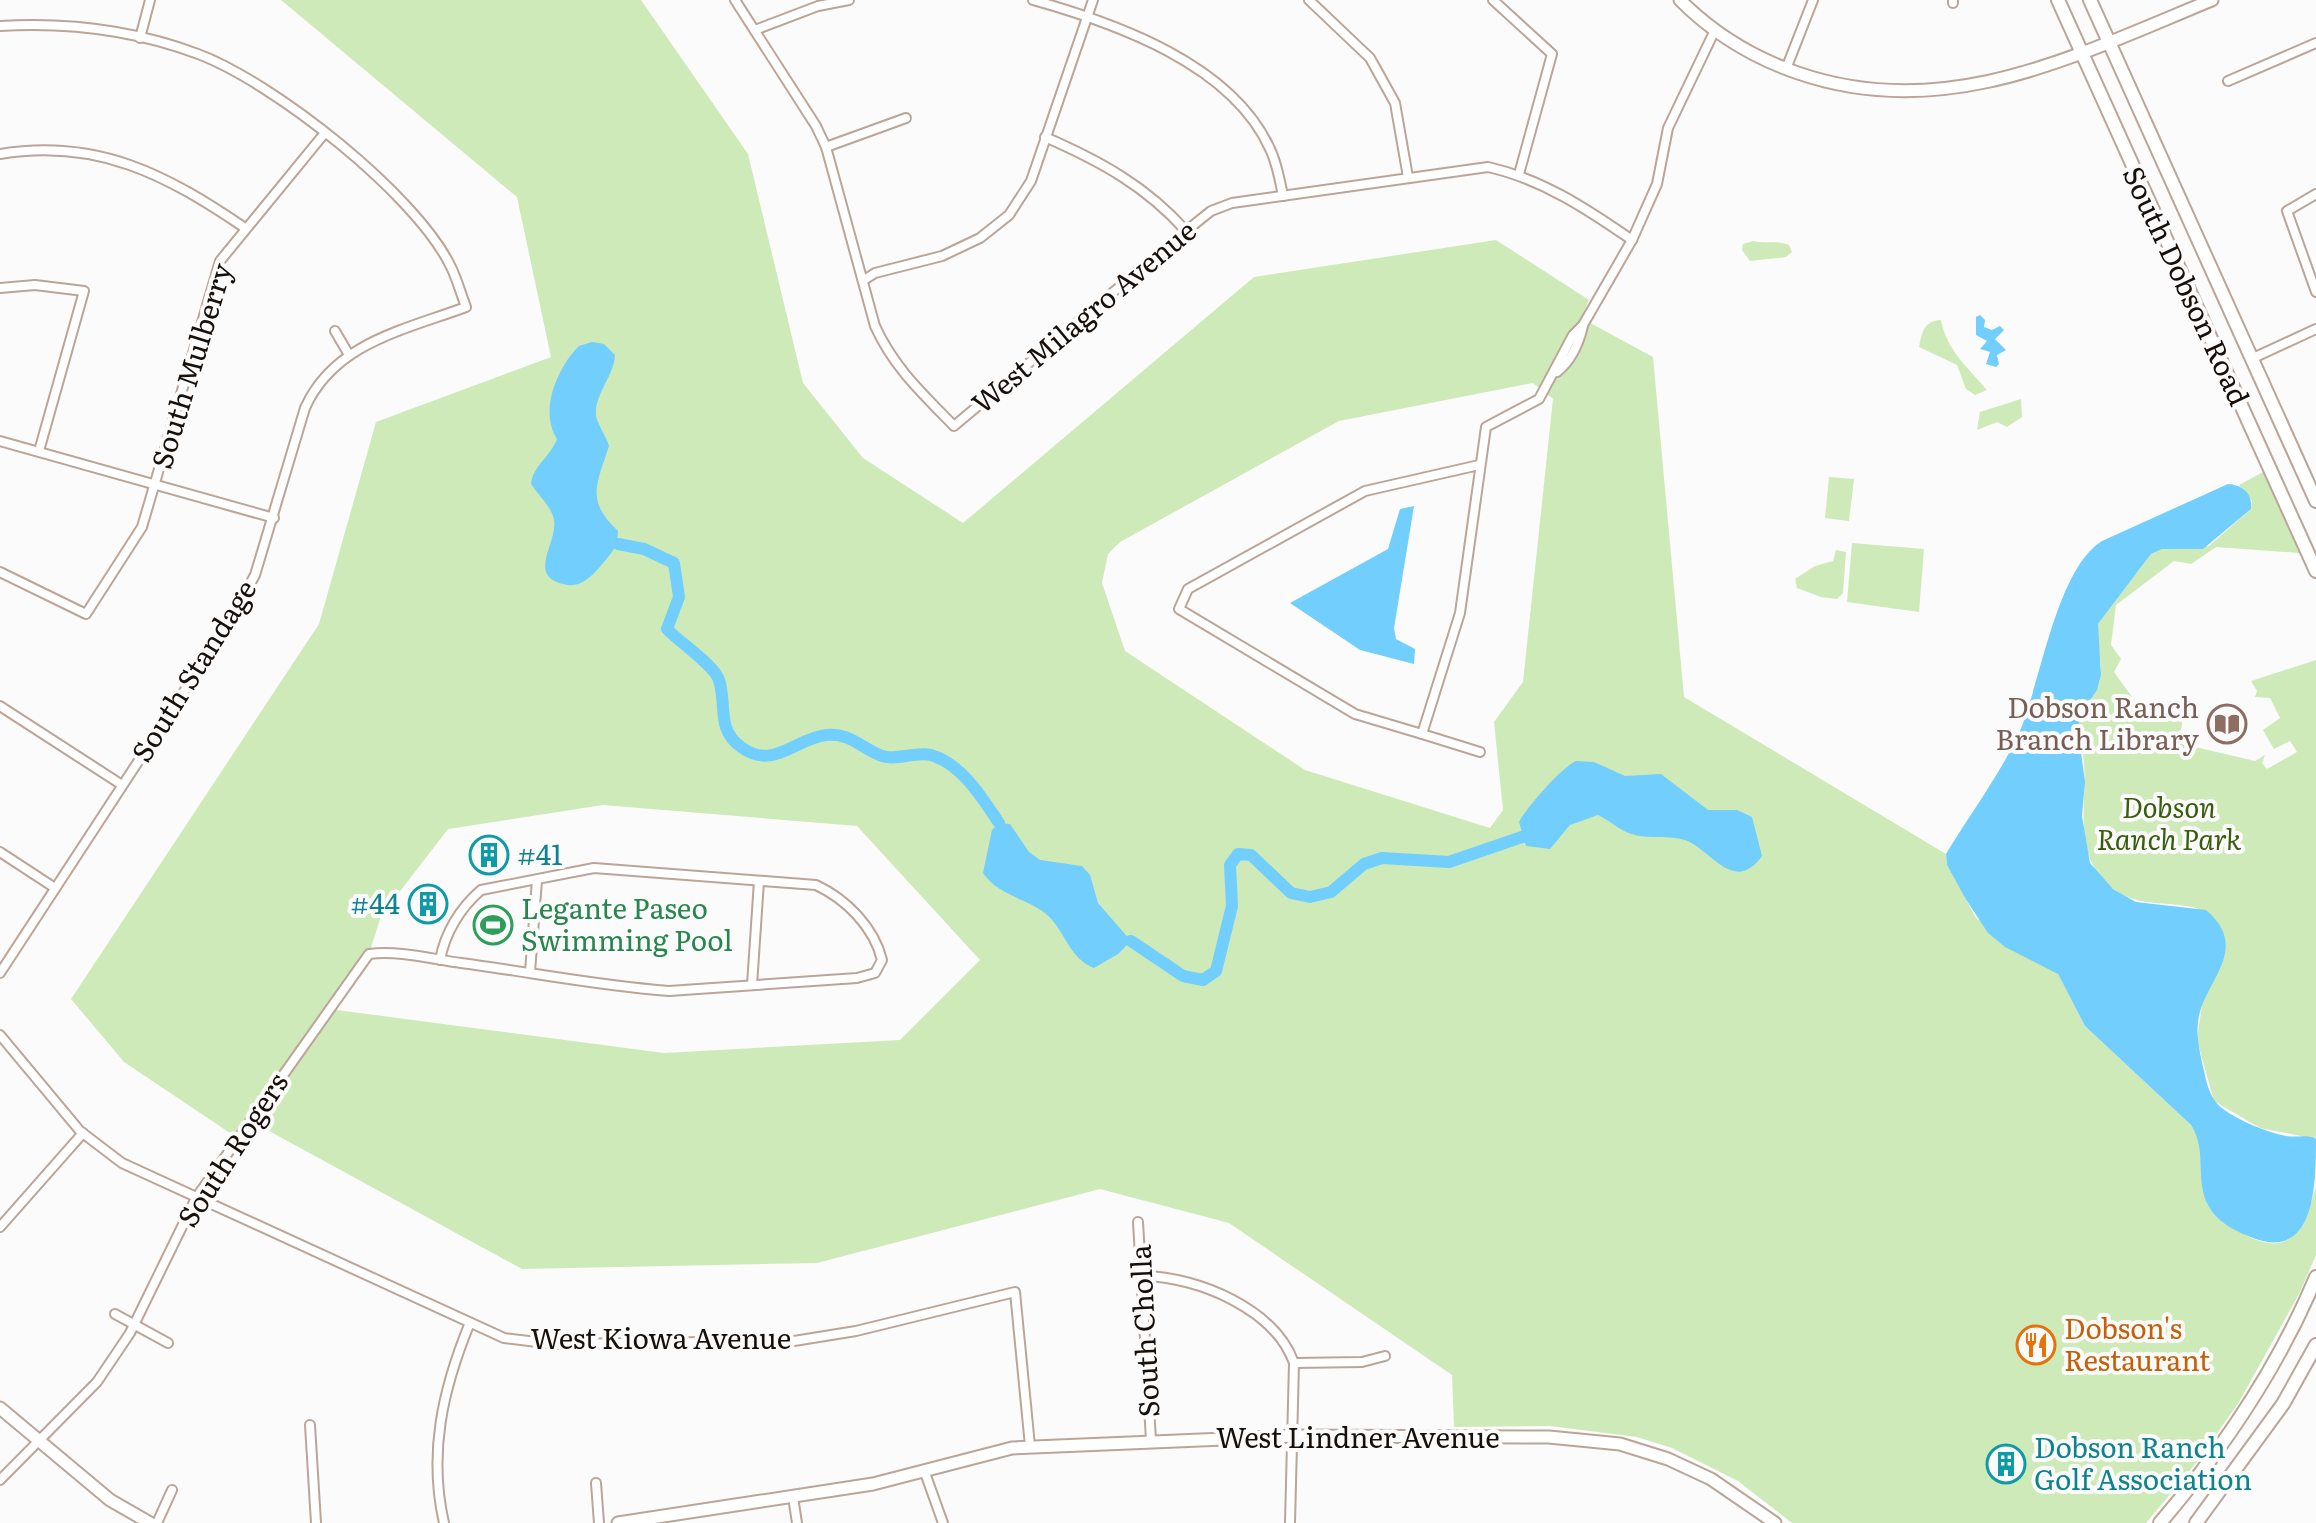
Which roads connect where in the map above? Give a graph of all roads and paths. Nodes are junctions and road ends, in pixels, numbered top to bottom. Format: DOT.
graph roads {
  1 [pos="150,0"];
  2 [pos="735,0"];
  3 [pos="849,0"];
  4 [pos="1033,0"];
  5 [pos="1093,0"];
  6 [pos="1309,0"];
  7 [pos="1493,0"];
  8 [pos="1680,0"];
  9 [pos="1813,0"];
  10 [pos="2058,0"];
  11 [pos="2090,0"];
  12 [pos="2212,0"];
  13 [pos="1088,15"];
  14 [pos="0,26"];
  15 [pos="755,30"];
  16 [pos="1715,30"];
  17 [pos="140,38"];
  18 [pos="2107,43"];
  19 [pos="2316,43"];
  20 [pos="2080,54"];
  21 [pos="1786,69"];
  22 [pos="2228,81"];
  23 [pos="906,118"];
  24 [pos="324,134"];
  25 [pos="1045,137"];
  26 [pos="826,147"];
  27 [pos="0,154"];
  28 [pos="1519,174"];
  29 [pos="1408,177"];
  30 [pos="2316,194"];
  31 [pos="1283,196"];
  32 [pos="245,228"];
  33 [pos="1186,231"];
  34 [pos="1632,240"];
  35 [pos="864,280"];
  36 [pos="0,288"];
  37 [pos="2316,292"];
  38 [pos="2316,329"];
  39 [pos="335,331"];
  40 [pos="349,355"];
  41 [pos="2251,359"];
  42 [pos="0,441"];
  43 [pos="39,451"];
  44 [pos="1479,465"];
  45 [pos="157,484"];
  46 [pos="2316,501"];
  47 [pos="274,518"];
  48 [pos="2316,571"];
  49 [pos="0,572"];
  50 [pos="0,706"];
  51 [pos="1422,734"];
  52 [pos="1480,752"];
  53 [pos="122,785"];
  54 [pos="0,852"];
  55 [pos="537,880"];
  56 [pos="759,881"];
  57 [pos="55,888"];
  58 [pos="440,960"];
  59 [pos="530,972"];
  60 [pos="0,973"];
  61 [pos="752,985"];
  62 [pos="0,1035"];
  63 [pos="83,1133"];
  64 [pos="196,1198"];
  65 [pos="1138,1222"];
  66 [pos="0,1227"];
  67 [pos="1144,1276"];
  68 [pos="2316,1277"];
  69 [pos="115,1314"];
  70 [pos="469,1325"];
  71 [pos="134,1326"];
  72 [pos="168,1343"];
  73 [pos="2316,1345"];
  74 [pos="1385,1356"];
  75 [pos="1294,1363"];
  76 [pos="0,1408"];
  77 [pos="310,1425"];
  78 [pos="1294,1436"];
  79 [pos="39,1439"];
  80 [pos="1151,1440"];
  81 [pos="1030,1446"];
  82 [pos="924,1470"];
  83 [pos="0,1480"];
  84 [pos="596,1483"];
  85 [pos="172,1490"];
  86 [pos="793,1497"];
  87 [pos="150,1523"];
  88 [pos="157,1523"];
  89 [pos="316,1523"];
  90 [pos="444,1523"];
  91 [pos="599,1523"];
  92 [pos="618,1523"];
  93 [pos="797,1523"];
  94 [pos="943,1523"];
  95 [pos="1290,1523"];
  96 [pos="1775,1523"];
  97 [pos="2161,1523"];
  98 [pos="2196,1523"];
  1 -- 17 [label="street"];
  2 -- 15 [label="street, West Milagro Avenue"];
  3 -- 15 [label="street"];
  4 -- 13 [label="street"];
  5 -- 13 [label="street"];
  6 -- 29 [label="street"];
  7 -- 28 [label="street"];
  8 -- 16 [label="street"];
  9 -- 21 [label="street"];
  10 -- 20 [label="main road, South Dobson Road"];
  11 -- 18 [label="main road, South Dobson Road"];
  12 -- 18 [label="street"];
  13 -- 25 [label="street"];
  13 -- 31 [label="street"];
  14 -- 17 [label="street"];
  15 -- 26 [label="street, West Milagro Avenue"];
  16 -- 21 [label="street"];
  16 -- 34 [label="street"];
  17 -- 24 [label="street"];
  18 -- 20 [label="street"];
  18 -- 41 [label="main road, South Dobson Road"];
  19 -- 22 [label="street"];
  20 -- 21 [label="street"];
  20 -- 48 [label="main road, South Dobson Road"];
  23 -- 26 [label="street"];
  24 -- 32 [label="street, South Mulberry"];
  24 -- 40 [label="street, South Standage"];
  25 -- 33 [label="street"];
  25 -- 35 [label="street"];
  26 -- 35 [label="street, West Milagro Avenue"];
  27 -- 32 [label="street"];
  28 -- 29 [label="street, West Milagro Avenue"];
  28 -- 34 [label="street, West Milagro Avenue"];
  29 -- 31 [label="street, West Milagro Avenue"];
  30 -- 37 [label="street"];
  31 -- 33 [label="street, West Milagro Avenue"];
  32 -- 45 [label="street, South Mulberry"];
  33 -- 35 [label="street, West Milagro Avenue"];
  34 -- 44 [label="street"];
  36 -- 43 [label="street"];
  38 -- 41 [label="street"];
  39 -- 40 [label="street"];
  40 -- 47 [label="street, South Standage"];
  41 -- 46 [label="main road, South Dobson Road"];
  42 -- 43 [label="street"];
  43 -- 45 [label="street"];
  44 -- 51 [label="street"];
  44 -- 51 [label="street"];
  45 -- 47 [label="street"];
  45 -- 49 [label="street, South Mulberry"];
  47 -- 53 [label="street, South Standage"];
  50 -- 53 [label="street"];
  51 -- 52 [label="street"];
  53 -- 57 [label="street, South Standage"];
  54 -- 57 [label="street"];
  55 -- 56 [label="street, South Rogers"];
  55 -- 58 [label="street, South Rogers"];
  55 -- 59 [label="street"];
  56 -- 61 [label="street"];
  56 -- 61 [label="street, South Rogers"];
  57 -- 60 [label="street, South Standage"];
  58 -- 59 [label="street, South Rogers"];
  58 -- 64 [label="street, South Rogers"];
  59 -- 61 [label="street, South Rogers"];
  62 -- 63 [label="street, West Kiowa Avenue"];
  63 -- 64 [label="street, West Kiowa Avenue"];
  63 -- 66 [label="street"];
  64 -- 70 [label="street, West Kiowa Avenue"];
  64 -- 71 [label="street, South Rogers"];
  65 -- 67 [label="street, South Cholla"];
  67 -- 75 [label="street"];
  67 -- 80 [label="street, South Cholla"];
  68 -- 97 [label="main road"];
  69 -- 71 [label="street"];
  70 -- 81 [label="street, West Kiowa Avenue"];
  70 -- 90 [label="street"];
  71 -- 72 [label="street"];
  71 -- 79 [label="street, South Rogers"];
  73 -- 98 [label="main road"];
  74 -- 75 [label="street"];
  75 -- 78 [label="street"];
  76 -- 79 [label="street"];
  77 -- 89 [label="street"];
  78 -- 80 [label="street, West Lindner Avenue"];
  78 -- 95 [label="street"];
  78 -- 96 [label="street, West Lindner Avenue"];
  79 -- 83 [label="street, South Rogers"];
  79 -- 87 [label="street"];
  80 -- 81 [label="street, West Lindner Avenue"];
  81 -- 82 [label="street, West Lindner Avenue"];
  82 -- 86 [label="street, West Lindner Avenue"];
  82 -- 94 [label="street"];
  84 -- 91 [label="street"];
  85 -- 88 [label="street"];
  86 -- 92 [label="street, West Lindner Avenue"];
  86 -- 93 [label="street"];
}
